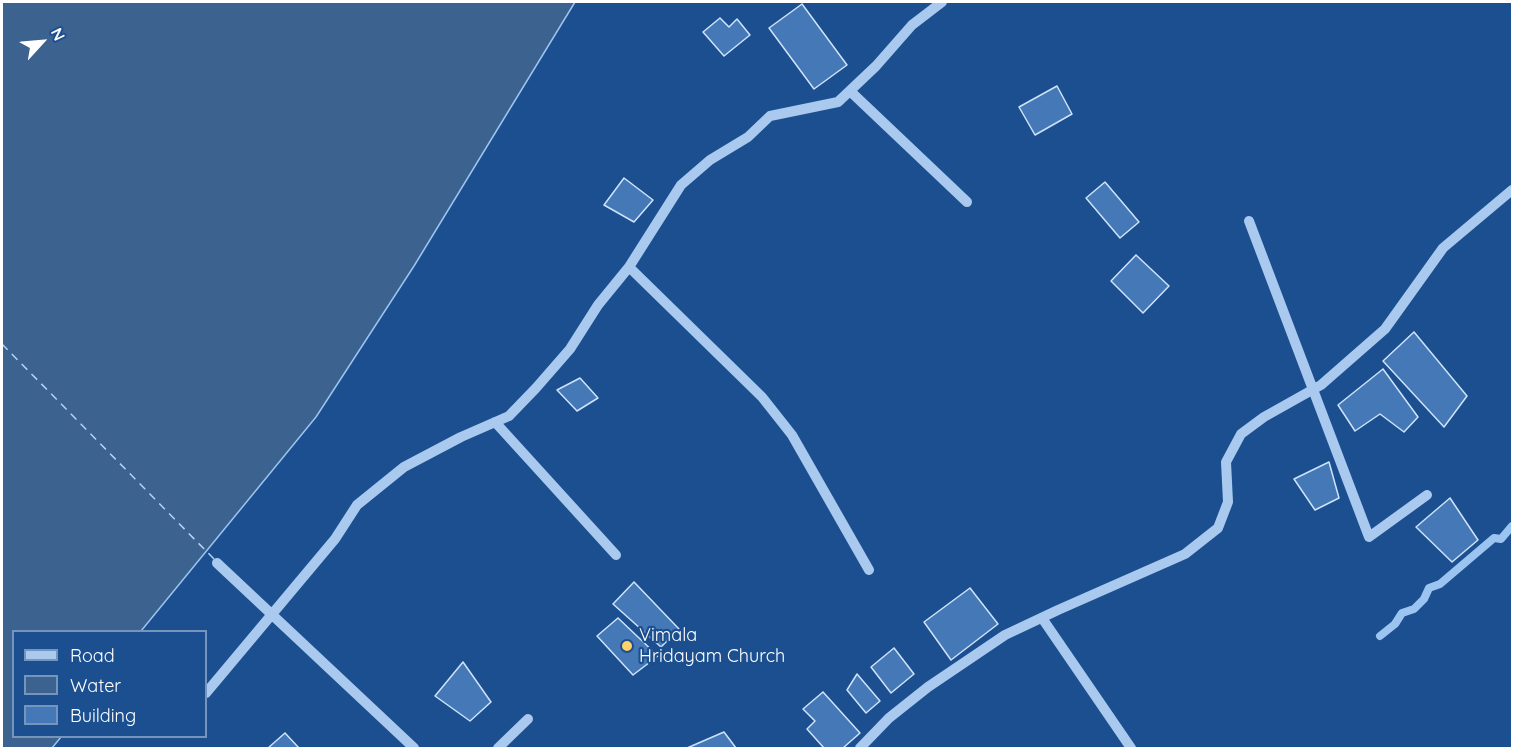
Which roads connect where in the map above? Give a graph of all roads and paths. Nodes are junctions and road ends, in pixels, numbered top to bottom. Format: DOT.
graph roads {
  1 [pos="942,2"];
  2 [pos="850,91"];
  3 [pos="1512,190"];
  4 [pos="967,202"];
  5 [pos="1249,221"];
  6 [pos="629,267"];
  7 [pos="1314,389"];
  8 [pos="495,422"];
  9 [pos="1427,495"];
  10 [pos="616,555"];
  11 [pos="217,563"];
  12 [pos="869,570"];
  13 [pos="272,613"];
  14 [pos="1042,618"];
  15 [pos="207,692"];
  16 [pos="528,719"];
  17 [pos="414,748"];
  18 [pos="498,748"];
  19 [pos="860,748"];
  20 [pos="1131,748"];
  1 -- 2 [label="street"];
  2 -- 4 [label="street"];
  2 -- 6 [label="street"];
  3 -- 7 [label="street"];
  5 -- 7 [label="street"];
  6 -- 8 [label="street"];
  6 -- 12 [label="street"];
  7 -- 9 [label="street"];
  7 -- 14 [label="street"];
  8 -- 10 [label="street"];
  8 -- 13 [label="street"];
  11 -- 13 [label="street"];
  13 -- 15 [label="street"];
  13 -- 17 [label="street"];
  14 -- 19 [label="street"];
  14 -- 20 [label="street"];
  16 -- 18 [label="street"];
}
